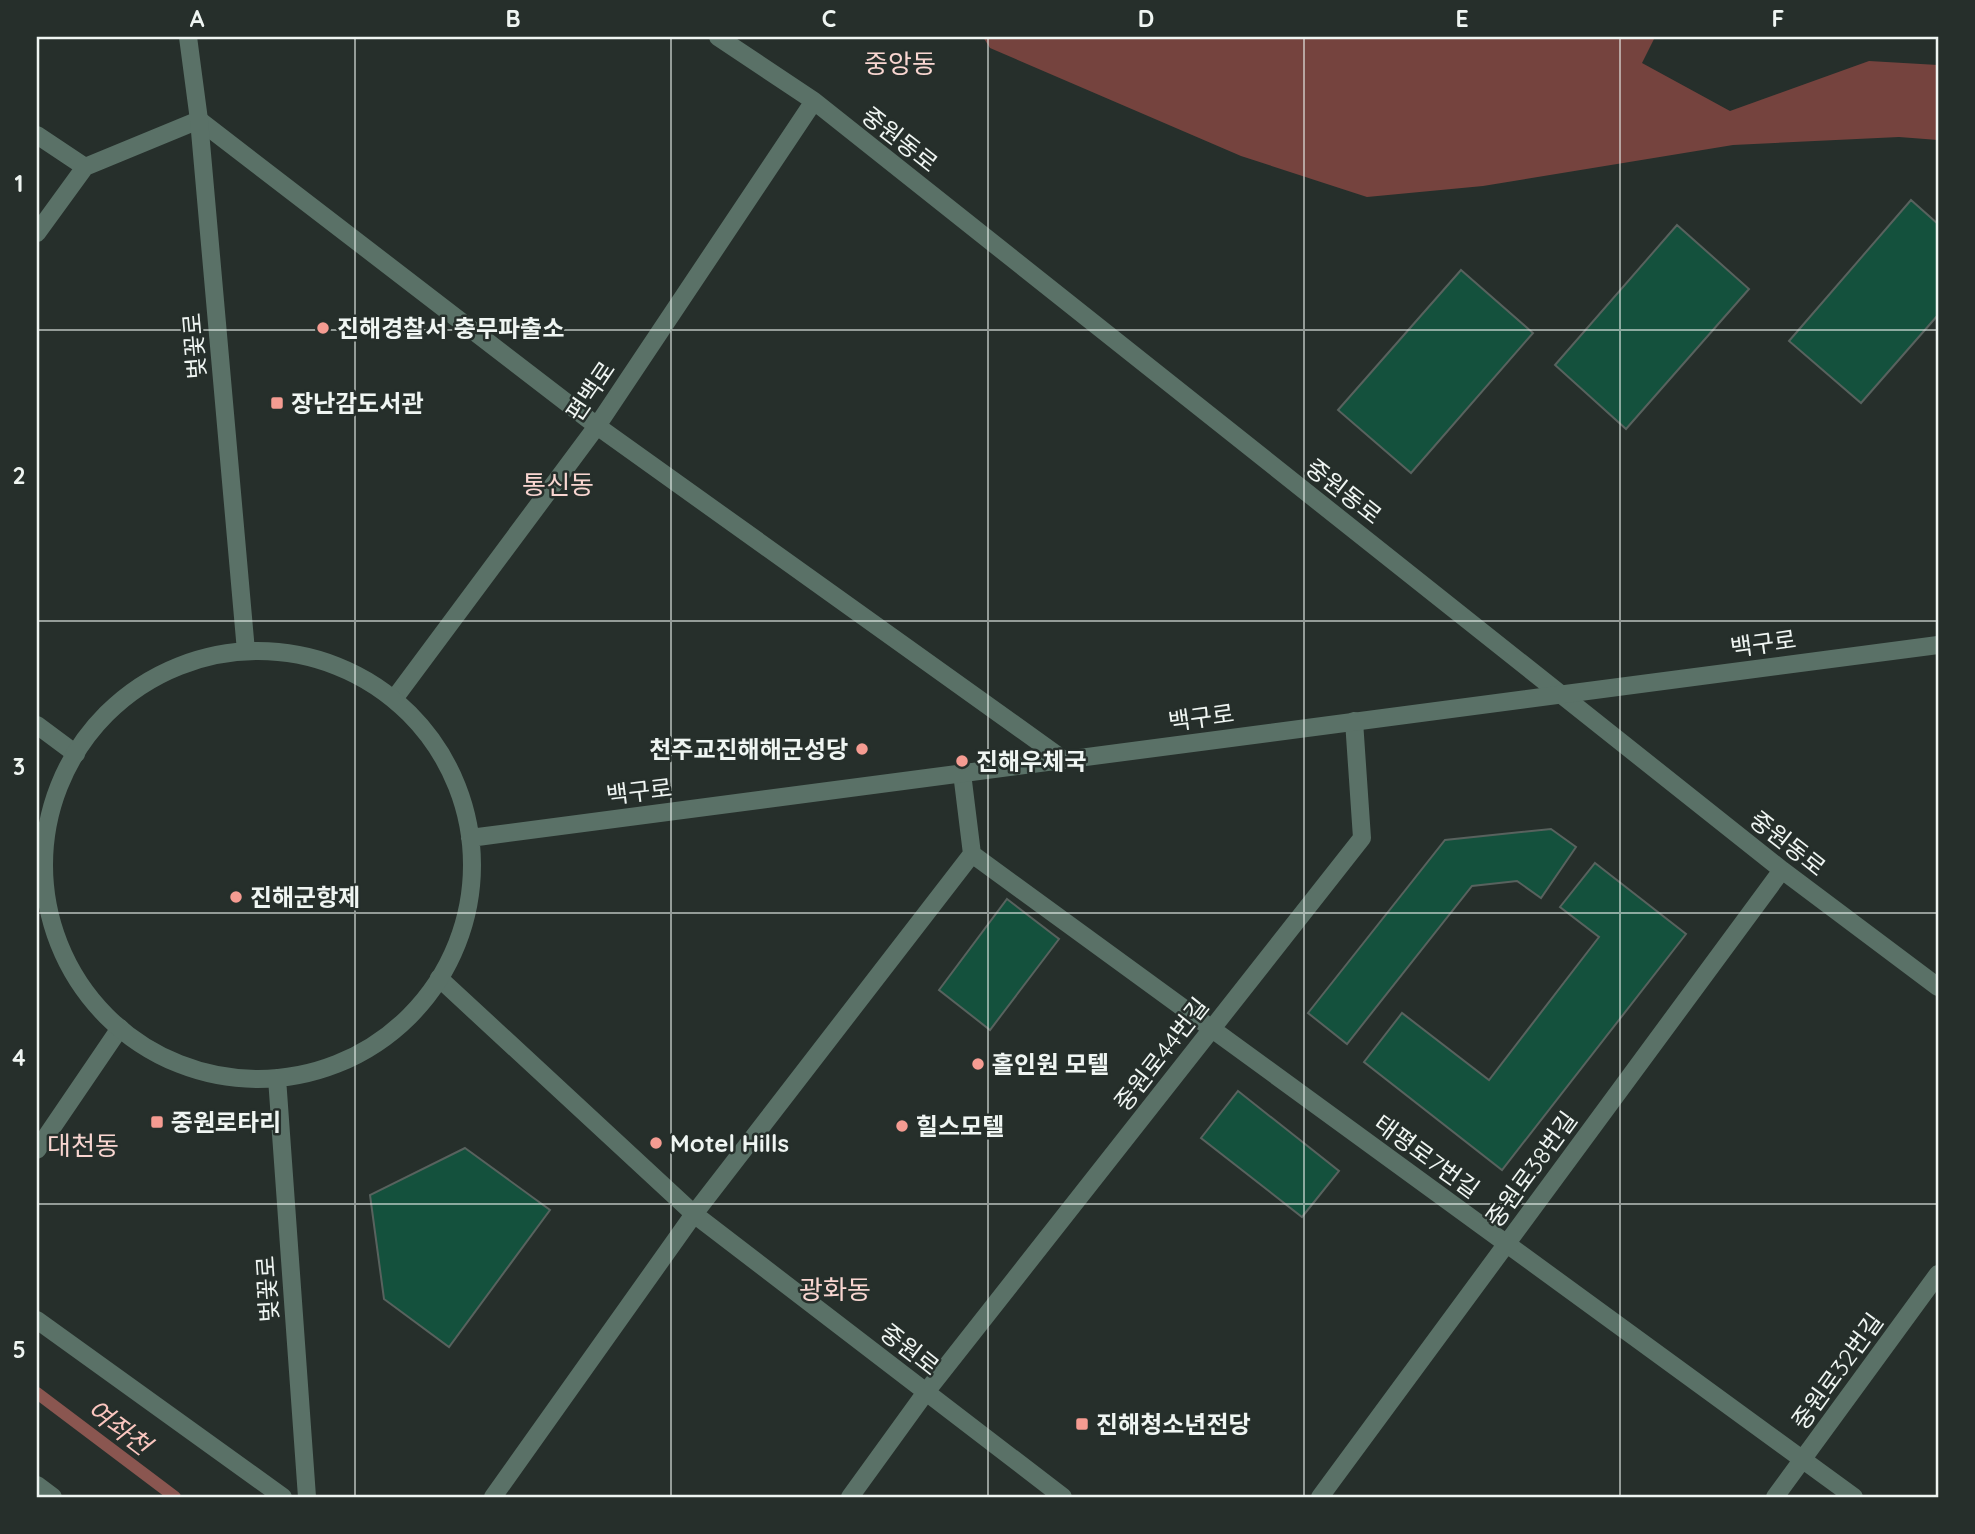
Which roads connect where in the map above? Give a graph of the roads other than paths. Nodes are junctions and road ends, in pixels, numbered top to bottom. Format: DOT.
graph roads {
  1 [pos="188,37"];
  2 [pos="718,37"];
  3 [pos="814,101"];
  4 [pos="199,120"];
  5 [pos="37,135"];
  6 [pos="85,167"];
  7 [pos="37,233"];
  8 [pos="597,426"];
  9 [pos="1938,645"];
  10 [pos="246,652"];
  11 [pos="1561,694"];
  12 [pos="394,699"];
  13 [pos="1354,722"];
  14 [pos="37,725"];
  15 [pos="76,754"];
  16 [pos="1064,760"];
  17 [pos="962,773"];
  18 [pos="470,838"];
  19 [pos="972,854"];
  20 [pos="1782,870"];
  21 [pos="43,910"];
  22 [pos="439,978"];
  23 [pos="1938,987"];
  24 [pos="120,1028"];
  25 [pos="1212,1029"];
  26 [pos="277,1078"];
  27 [pos="37,1150"];
  28 [pos="694,1214"];
  29 [pos="1507,1244"];
  30 [pos="1938,1274"];
  31 [pos="37,1320"];
  32 [pos="926,1392"];
  33 [pos="1802,1460"];
  34 [pos="37,1485"];
  35 [pos="53,1497"];
  36 [pos="283,1497"];
  37 [pos="307,1497"];
  38 [pos="493,1497"];
  39 [pos="850,1497"];
  40 [pos="1063,1497"];
  41 [pos="1320,1497"];
  42 [pos="1775,1497"];
  43 [pos="1854,1497"];
  1 -- 4 [label="street, 벚꽃로"];
  2 -- 3 [label="street, 중원동로"];
  3 -- 8 [label="street, 편백로"];
  3 -- 11 [label="street, 중원동로"];
  4 -- 6 [label="street"];
  4 -- 8 [label="street"];
  4 -- 10 [label="street, 벚꽃로"];
  5 -- 6 [label="street"];
  6 -- 7 [label="street"];
  8 -- 12 [label="street, 편백로"];
  8 -- 16 [label="street"];
  9 -- 11 [label="street, 백구로"];
  10 -- 12 [label="street"];
  10 -- 15 [label="street"];
  11 -- 13 [label="street, 백구로"];
  11 -- 20 [label="street, 중원동로"];
  12 -- 18 [label="street"];
  13 -- 16 [label="street, 백구로"];
  13 -- 25 [label="street, 중원로44번길"];
  14 -- 15 [label="street"];
  15 -- 21 [label="street"];
  16 -- 17 [label="street, 백구로"];
  17 -- 18 [label="street, 백구로"];
  17 -- 19 [label="street"];
  18 -- 22 [label="street"];
  19 -- 25 [label="street, 태평로7번길"];
  19 -- 28 [label="street"];
  20 -- 23 [label="street, 중원동로"];
  20 -- 29 [label="street, 중원로38번길"];
  21 -- 24 [label="street"];
  22 -- 26 [label="street"];
  22 -- 28 [label="street, 중원로"];
  24 -- 26 [label="street"];
  24 -- 27 [label="street"];
  25 -- 29 [label="street, 태평로7번길"];
  25 -- 32 [label="street, 중원로44번길"];
  26 -- 37 [label="street, 벚꽃로"];
  28 -- 32 [label="street, 중원로"];
  28 -- 38 [label="street"];
  29 -- 33 [label="street, 태평로7번길"];
  29 -- 41 [label="street, 중원로38번길"];
  30 -- 33 [label="street, 중원로32번길"];
  31 -- 36 [label="street"];
  32 -- 39 [label="street, 중원로44번길"];
  32 -- 40 [label="street, 중원로"];
  33 -- 42 [label="street, 중원로32번길"];
  33 -- 43 [label="street, 태평로7번길"];
  34 -- 35 [label="street"];
}
